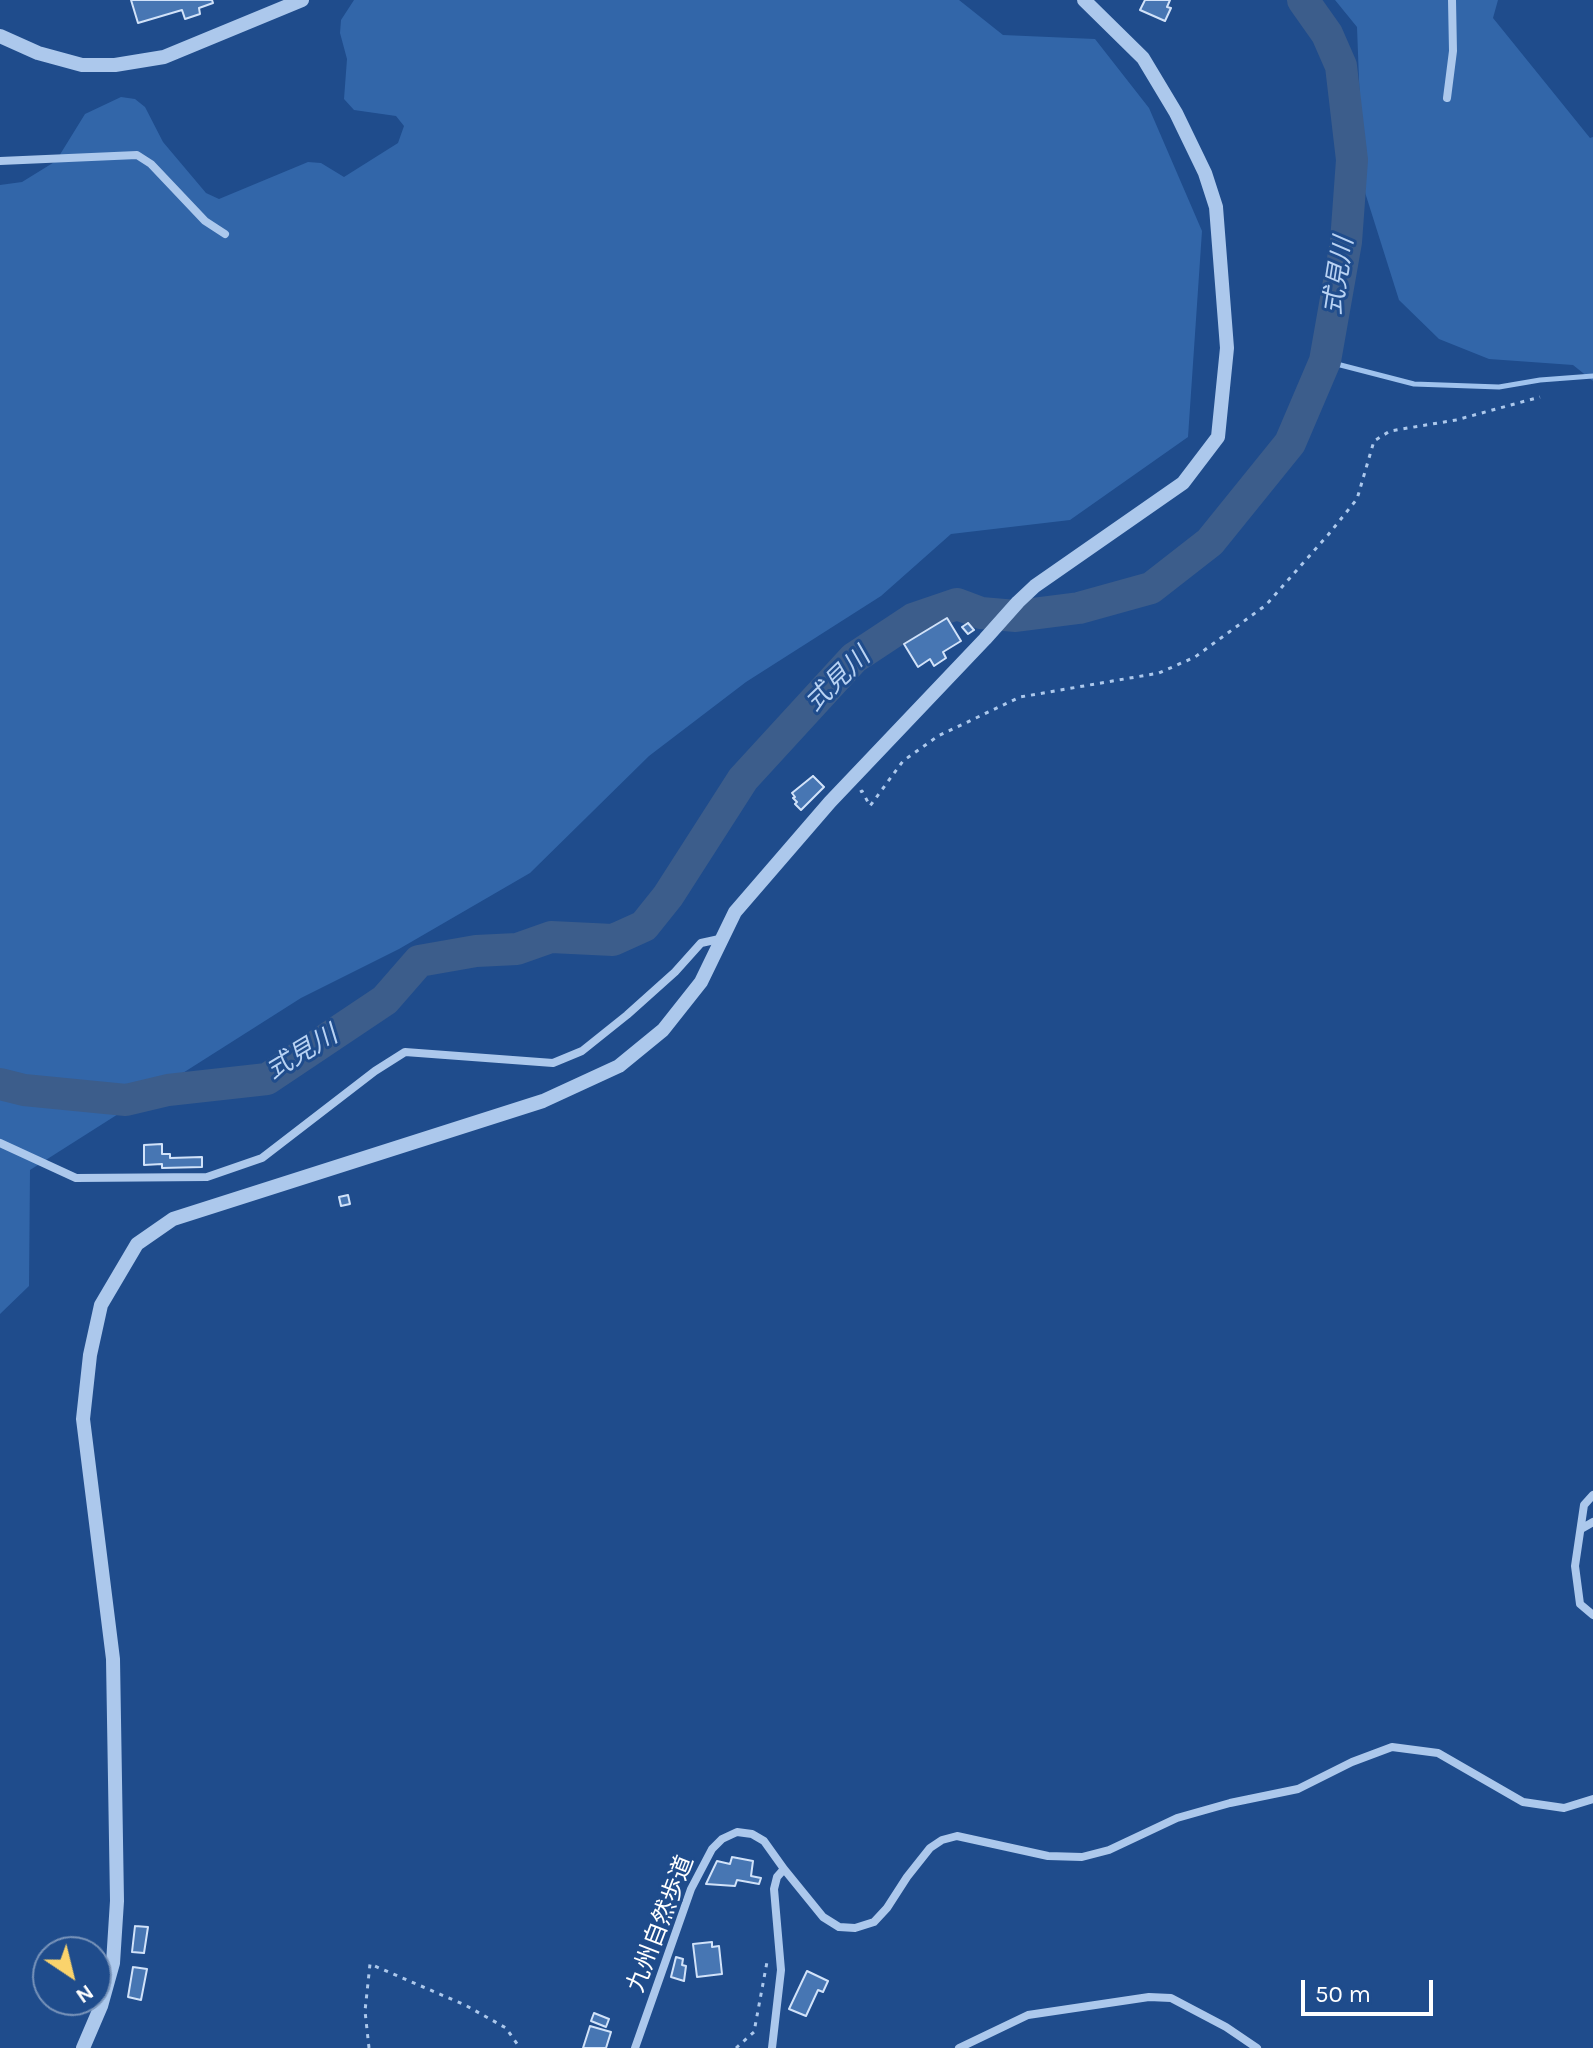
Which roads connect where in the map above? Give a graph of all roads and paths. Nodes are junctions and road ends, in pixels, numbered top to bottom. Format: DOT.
graph roads {
  1 [pos="302,0"];
  2 [pos="1084,0"];
  3 [pos="1452,0"];
  4 [pos="0,36"];
  5 [pos="1447,98"];
  6 [pos="0,161"];
  7 [pos="225,234"];
  8 [pos="1540,397"];
  9 [pos="830,802"];
  10 [pos="724,938"];
  11 [pos="0,1143"];
  12 [pos="1593,1495"];
  13 [pos="1593,1522"];
  14 [pos="1581,1529"];
  15 [pos="1593,1615"];
  16 [pos="1593,1799"];
  17 [pos="784,1869"];
  18 [pos="778,1938"];
  19 [pos="83,2048"];
  20 [pos="369,2048"];
  21 [pos="520,2048"];
  22 [pos="635,2048"];
  23 [pos="736,2048"];
  24 [pos="772,2048"];
  25 [pos="959,2048"];
  26 [pos="1257,2048"];
  1 -- 4 [label="street"];
  2 -- 9 [label="street"];
  3 -- 5 [label="street"];
  6 -- 7 [label="street"];
  8 -- 9 [label="path"];
  9 -- 10 [label="street"];
  10 -- 11 [label="street"];
  10 -- 19 [label="street"];
  12 -- 14 [label="street"];
  13 -- 14 [label="street"];
  14 -- 15 [label="street"];
  16 -- 17 [label="street, 九州自然歩道"];
  17 -- 18 [label="street"];
  17 -- 22 [label="street, 九州自然歩道"];
  18 -- 23 [label="path"];
  18 -- 24 [label="street"];
  20 -- 21 [label="path"];
  25 -- 26 [label="street"];
}
